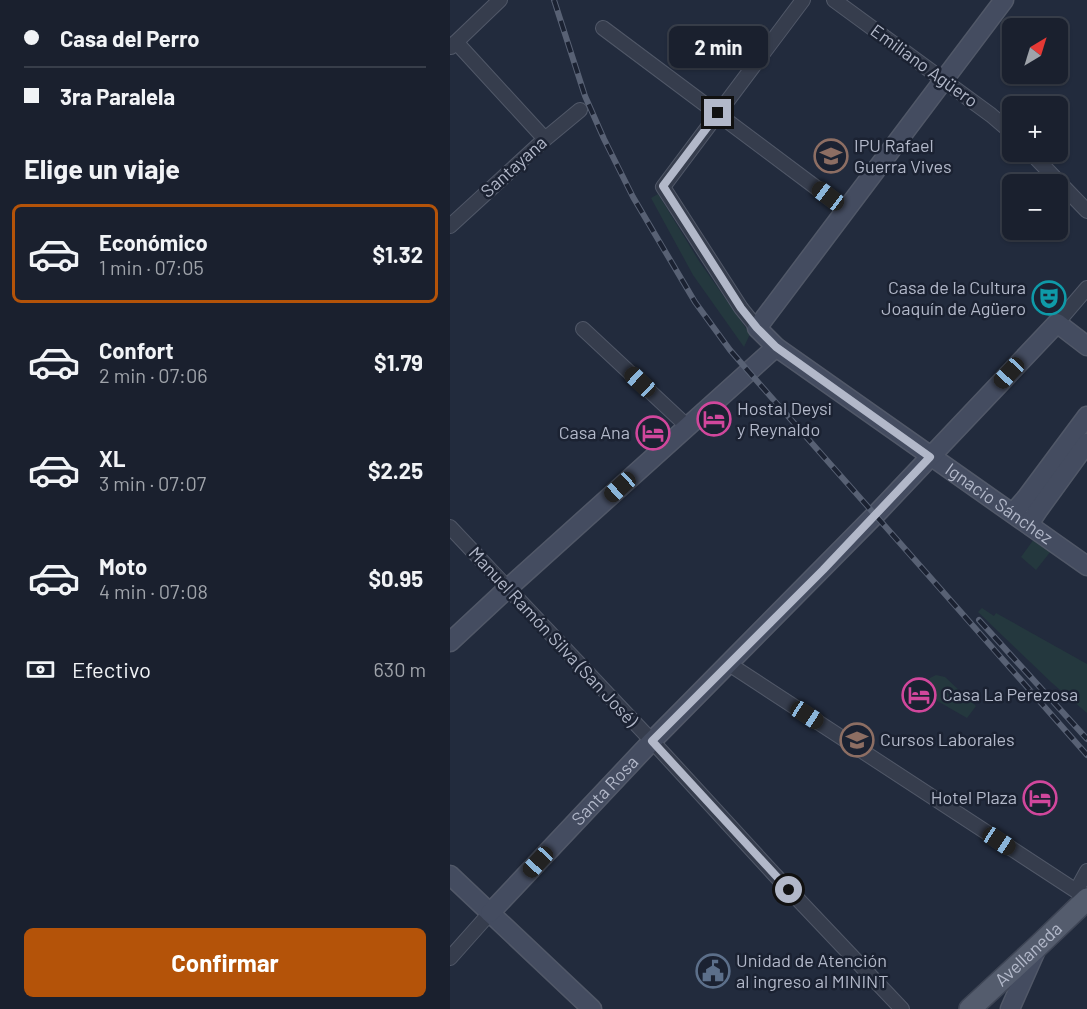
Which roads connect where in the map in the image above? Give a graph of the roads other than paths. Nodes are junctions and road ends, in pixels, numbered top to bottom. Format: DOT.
graph roads {
  1 [pos="500,0"];
  2 [pos="803,0"];
  3 [pos="834,0"];
  4 [pos="1004,0"];
  5 [pos="603,28"];
  6 [pos="453,46"];
  7 [pos="943,81"];
  8 [pos="580,110"];
  9 [pos="718,113"];
  10 [pos="1002,124"];
  11 [pos="545,139"];
  12 [pos="1040,162"];
  13 [pos="846,210"];
  14 [pos="1087,211"];
  15 [pos="451,224"];
  16 [pos="1087,288"];
  17 [pos="1057,323"];
  18 [pos="757,328"];
  19 [pos="583,329"];
  20 [pos="1087,346"];
  21 [pos="776,347"];
  22 [pos="1087,416"];
  23 [pos="688,427"];
  24 [pos="1087,443"];
  25 [pos="930,457"];
  26 [pos="1032,504"];
  27 [pos="1013,513"];
  28 [pos="1030,526"];
  29 [pos="450,527"];
  30 [pos="1087,566"];
  31 [pos="507,589"];
  32 [pos="450,642"];
  33 [pos="729,664"];
  34 [pos="652,741"];
  35 [pos="1087,871"];
  36 [pos="450,875"];
  37 [pos="1083,896"];
  38 [pos="490,913"];
  39 [pos="1038,946"];
  40 [pos="450,958"];
  41 [pos="592,1009"];
  42 [pos="902,1009"];
  43 [pos="970,1009"];
  44 [pos="1010,1009"];
  1 -- 6 [label="street"];
  2 -- 9 [label="street"];
  3 -- 7 [label="street, Emiliano Agüero"];
  4 -- 7 [label="street"];
  5 -- 9 [label="street"];
  6 -- 11 [label="street"];
  7 -- 10 [label="street, Emiliano Agüero"];
  7 -- 13 [label="street"];
  8 -- 11 [label="street, Santayana"];
  9 -- 13 [label="street"];
  9 -- 18 [label="street, Ignacio Sánchez"];
  11 -- 15 [label="street, Santayana"];
  12 -- 14 [label="street"];
  13 -- 18 [label="street"];
  16 -- 17 [label="street, Santa Rosa"];
  17 -- 20 [label="street"];
  17 -- 25 [label="street, Santa Rosa"];
  18 -- 21 [label="street, Ignacio Sánchez"];
  19 -- 23 [label="street"];
  21 -- 23 [label="street"];
  21 -- 25 [label="street, Ignacio Sánchez"];
  22 -- 26 [label="street"];
  23 -- 31 [label="street"];
  24 -- 26 [label="street"];
  25 -- 27 [label="street, Ignacio Sánchez"];
  25 -- 33 [label="street, Santa Rosa"];
  26 -- 27 [label="street"];
  26 -- 28 [label="street"];
  27 -- 28 [label="street, Ignacio Sánchez"];
  28 -- 30 [label="street, Ignacio Sánchez"];
  29 -- 31 [label="street, Manuel Ramón Silva (San José)"];
  31 -- 32 [label="street"];
  31 -- 34 [label="street, Manuel Ramón Silva (San José)"];
  33 -- 34 [label="street, Santa Rosa"];
  33 -- 37 [label="street"];
  34 -- 38 [label="street, Santa Rosa"];
  34 -- 42 [label="street, Manuel Ramón Silva (San José)"];
  35 -- 37 [label="street"];
  36 -- 38 [label="street"];
  37 -- 39 [label="main road, Avellaneda"];
  38 -- 40 [label="street, Santa Rosa"];
  38 -- 41 [label="street"];
  39 -- 43 [label="main road, Avellaneda"];
  39 -- 44 [label="street"];
}
